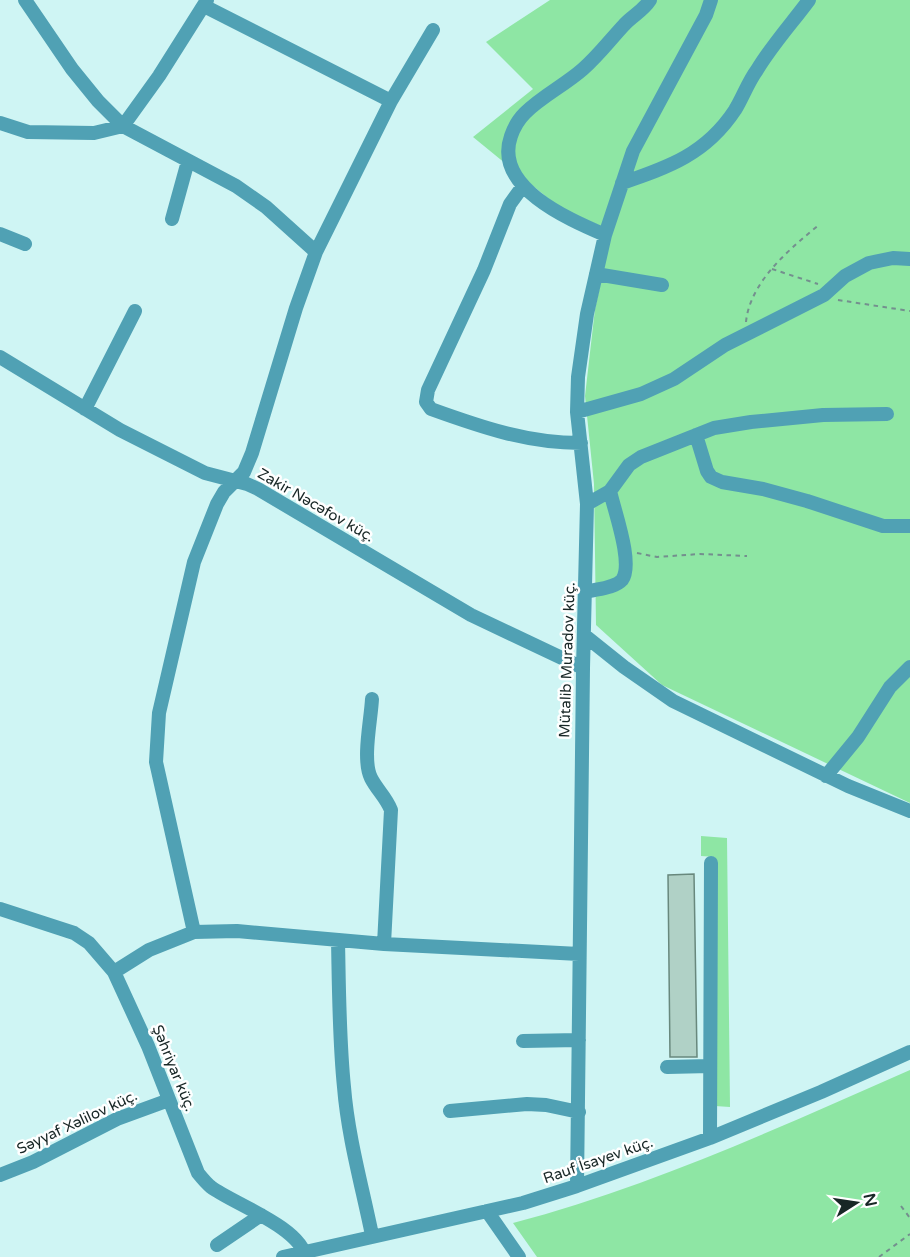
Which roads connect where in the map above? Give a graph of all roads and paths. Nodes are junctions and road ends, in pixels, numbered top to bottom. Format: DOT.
graph roads {
  1 [pos="25,0"];
  2 [pos="650,0"];
  3 [pos="711,0"];
  4 [pos="809,0"];
  5 [pos="206,3"];
  6 [pos="434,30"];
  7 [pos="392,102"];
  8 [pos="0,123"];
  9 [pos="123,126"];
  10 [pos="188,161"];
  11 [pos="622,183"];
  12 [pos="523,186"];
  13 [pos="172,219"];
  14 [pos="820,224"];
  15 [pos="0,234"];
  16 [pos="605,235"];
  17 [pos="25,244"];
  18 [pos="316,252"];
  19 [pos="910,258"];
  20 [pos="596,274"];
  21 [pos="662,285"];
  22 [pos="135,311"];
  23 [pos="745,334"];
  24 [pos="0,357"];
  25 [pos="85,409"];
  26 [pos="577,412"];
  27 [pos="887,414"];
  28 [pos="696,435"];
  29 [pos="581,443"];
  30 [pos="236,481"];
  31 [pos="610,491"];
  32 [pos="587,504"];
  33 [pos="910,526"];
  34 [pos="626,556"];
  35 [pos="747,556"];
  36 [pos="586,592"];
  37 [pos="585,635"];
  38 [pos="910,667"];
  39 [pos="583,668"];
  40 [pos="372,699"];
  41 [pos="826,776"];
  42 [pos="908,806"];
  43 [pos="711,863"];
  44 [pos="0,909"];
  45 [pos="194,932"];
  46 [pos="338,940"];
  47 [pos="384,944"];
  48 [pos="579,954"];
  49 [pos="114,972"];
  50 [pos="579,1040"];
  51 [pos="523,1041"];
  52 [pos="910,1052"];
  53 [pos="710,1066"];
  54 [pos="666,1067"];
  55 [pos="169,1100"];
  56 [pos="450,1111"];
  57 [pos="579,1112"];
  58 [pos="710,1138"];
  59 [pos="0,1174"];
  60 [pos="577,1186"];
  61 [pos="900,1206"];
  62 [pos="488,1210"];
  63 [pos="261,1215"];
  64 [pos="910,1218"];
  65 [pos="910,1234"];
  66 [pos="372,1235"];
  67 [pos="906,1238"];
  68 [pos="910,1241"];
  69 [pos="217,1245"];
  70 [pos="304,1254"];
  71 [pos="283,1257"];
  72 [pos="519,1257"];
  73 [pos="879,1257"];
  1 -- 9 [label="street"];
  2 -- 12 [label="street"];
  3 -- 11 [label="street, Mütalib Muradov küç."];
  4 -- 11 [label="street"];
  5 -- 7 [label="street"];
  5 -- 9 [label="street"];
  6 -- 7 [label="street"];
  7 -- 18 [label="street"];
  8 -- 9 [label="street"];
  9 -- 10 [label="street"];
  10 -- 13 [label="street"];
  10 -- 18 [label="street"];
  11 -- 16 [label="street, Mütalib Muradov küç."];
  12 -- 16 [label="street"];
  12 -- 29 [label="street"];
  14 -- 23 [label="path"];
  15 -- 17 [label="street"];
  16 -- 20 [label="street, Mütalib Muradov küç."];
  18 -- 30 [label="street"];
  19 -- 23 [label="street"];
  20 -- 21 [label="street"];
  20 -- 26 [label="street, Mütalib Muradov küç."];
  22 -- 25 [label="street"];
  23 -- 26 [label="street"];
  24 -- 25 [label="street, Zakir Nəcəfov küç."];
  25 -- 30 [label="street, Zakir Nəcəfov küç."];
  26 -- 29 [label="street, Mütalib Muradov küç."];
  27 -- 28 [label="street"];
  28 -- 31 [label="street"];
  28 -- 33 [label="street"];
  29 -- 32 [label="street, Mütalib Muradov küç."];
  30 -- 39 [label="street, Zakir Nəcəfov küç."];
  30 -- 45 [label="street"];
  31 -- 32 [label="street"];
  31 -- 34 [label="street"];
  32 -- 36 [label="street, Mütalib Muradov küç."];
  34 -- 35 [label="path"];
  34 -- 36 [label="street"];
  36 -- 37 [label="street, Mütalib Muradov küç."];
  37 -- 39 [label="street, Mütalib Muradov küç."];
  37 -- 41 [label="street"];
  38 -- 41 [label="street"];
  39 -- 48 [label="street, Mütalib Muradov küç."];
  40 -- 47 [label="street"];
  41 -- 42 [label="street"];
  43 -- 53 [label="street"];
  44 -- 49 [label="street, Şəhriyar küç."];
  45 -- 46 [label="street"];
  45 -- 49 [label="street"];
  46 -- 47 [label="street"];
  46 -- 66 [label="street"];
  47 -- 48 [label="street"];
  48 -- 50 [label="street, Mütalib Muradov küç."];
  49 -- 55 [label="street, Şəhriyar küç."];
  50 -- 51 [label="street"];
  50 -- 57 [label="street, Mütalib Muradov küç."];
  52 -- 58 [label="street, Rauf İsayev küç."];
  53 -- 54 [label="street"];
  53 -- 58 [label="street"];
  55 -- 59 [label="street, Səyyaf Xəlilov küç."];
  55 -- 63 [label="street, Şəhriyar küç."];
  56 -- 57 [label="street"];
  57 -- 60 [label="street, Mütalib Muradov küç."];
  58 -- 60 [label="street, Rauf İsayev küç."];
  60 -- 62 [label="street, Rauf İsayev küç."];
  61 -- 64 [label="path"];
  62 -- 66 [label="street, Rauf İsayev küç."];
  62 -- 72 [label="street"];
  63 -- 69 [label="street"];
  63 -- 70 [label="street, Şəhriyar küç."];
  65 -- 67 [label="path"];
  66 -- 70 [label="street, Rauf İsayev küç."];
  67 -- 68 [label="path"];
  67 -- 73 [label="path"];
  70 -- 71 [label="street, Rauf İsayev küç."];
}
